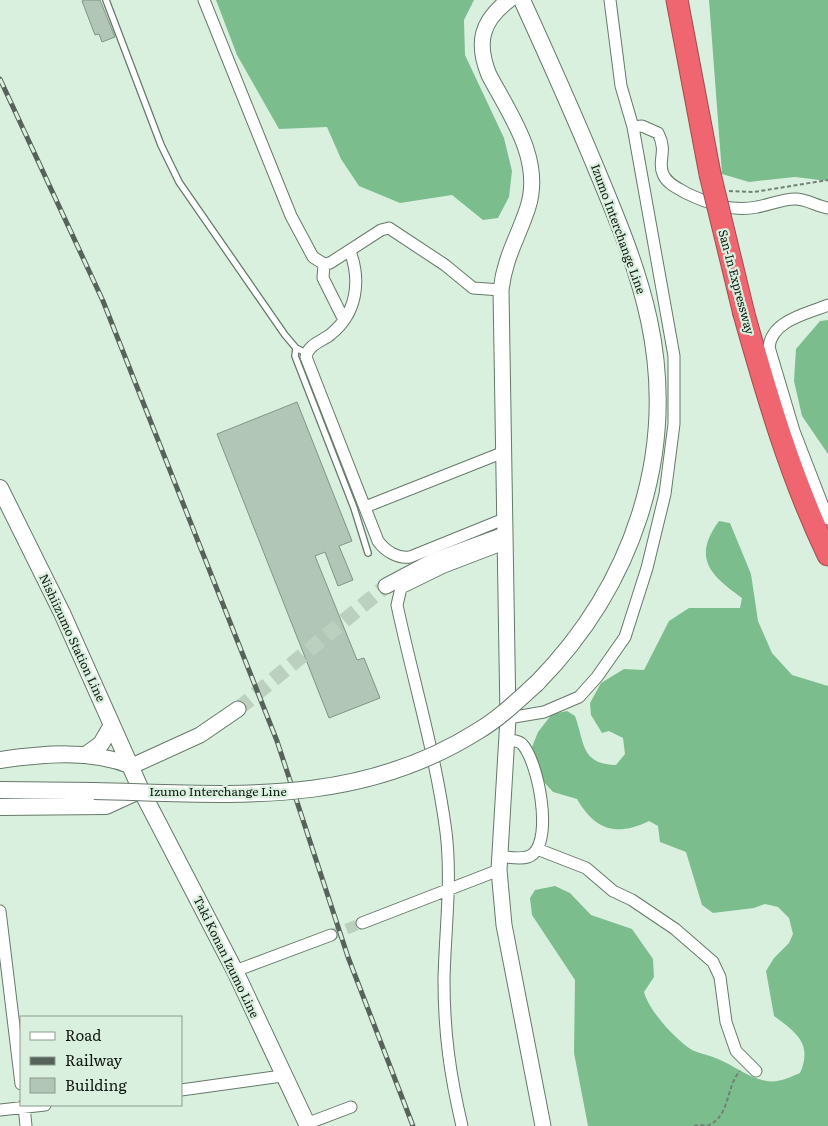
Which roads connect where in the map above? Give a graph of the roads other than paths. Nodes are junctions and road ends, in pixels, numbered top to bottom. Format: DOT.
graph roads {
  1 [pos="106,0"];
  2 [pos="204,0"];
  3 [pos="509,0"];
  4 [pos="522,0"];
  5 [pos="610,0"];
  6 [pos="677,0"];
  7 [pos="633,127"];
  8 [pos="828,208"];
  9 [pos="350,251"];
  10 [pos="324,264"];
  11 [pos="501,290"];
  12 [pos="828,305"];
  13 [pos="344,320"];
  14 [pos="301,350"];
  15 [pos="504,452"];
  16 [pos="0,488"];
  17 [pos="365,507"];
  18 [pos="504,519"];
  19 [pos="828,519"];
  20 [pos="504,540"];
  21 [pos="368,553"];
  22 [pos="828,555"];
  23 [pos="386,586"];
  24 [pos="238,709"];
  25 [pos="508,718"];
  26 [pos="112,725"];
  27 [pos="507,740"];
  28 [pos="87,754"];
  29 [pos="0,760"];
  30 [pos="132,766"];
  31 [pos="0,790"];
  32 [pos="141,790"];
  33 [pos="0,807"];
  34 [pos="537,849"];
  35 [pos="499,863"];
  36 [pos="448,890"];
  37 [pos="0,911"];
  38 [pos="362,923"];
  39 [pos="331,935"];
  40 [pos="235,971"];
  41 [pos="752,1068"];
  42 [pos="20,1076"];
  43 [pos="282,1076"];
  44 [pos="182,1090"];
  45 [pos="24,1106"];
  46 [pos="351,1107"];
  47 [pos="0,1110"];
  48 [pos="307,1125"];
  49 [pos="26,1126"];
  50 [pos="462,1126"];
  51 [pos="542,1126"];
  1 -- 14 [label="lane"];
  2 -- 10 [label="street"];
  3 -- 11 [label="street"];
  4 -- 31 [label="main road, Izumo Interchange Line, bridge"];
  5 -- 7 [label="street"];
  6 -- 22 [label="highway, San-In Expressway, bridge"];
  7 -- 8 [label="street"];
  7 -- 25 [label="street"];
  9 -- 10 [label="street"];
  9 -- 11 [label="street"];
  9 -- 13 [label="street"];
  10 -- 13 [label="street"];
  11 -- 15 [label="street"];
  12 -- 19 [label="street"];
  13 -- 14 [label="street"];
  14 -- 17 [label="street"];
  14 -- 21 [label="lane"];
  15 -- 17 [label="street"];
  15 -- 18 [label="street"];
  16 -- 26 [label="main road, Nishiizumo Station Line"];
  17 -- 18 [label="street"];
  18 -- 20 [label="street"];
  20 -- 23 [label="street"];
  20 -- 25 [label="street"];
  20 -- 36 [label="street"];
  24 -- 30 [label="street"];
  25 -- 27 [label="street"];
  26 -- 28 [label="main road"];
  26 -- 30 [label="main road, Nishiizumo Station Line"];
  27 -- 34 [label="street"];
  27 -- 35 [label="street"];
  28 -- 29 [label="main road"];
  28 -- 30 [label="main road"];
  30 -- 32 [label="main road, Nishiizumo Station Line"];
  32 -- 33 [label="main road"];
  32 -- 40 [label="main road, Taki Konan Izumo Line"];
  34 -- 35 [label="street"];
  34 -- 41 [label="street"];
  35 -- 36 [label="street"];
  35 -- 51 [label="street"];
  36 -- 38 [label="street"];
  36 -- 50 [label="street"];
  37 -- 42 [label="street"];
  39 -- 40 [label="street"];
  40 -- 43 [label="main road, Taki Konan Izumo Line"];
  43 -- 44 [label="street"];
  43 -- 48 [label="main road, Taki Konan Izumo Line"];
  45 -- 47 [label="street"];
  45 -- 49 [label="street"];
  46 -- 48 [label="street"];
}
